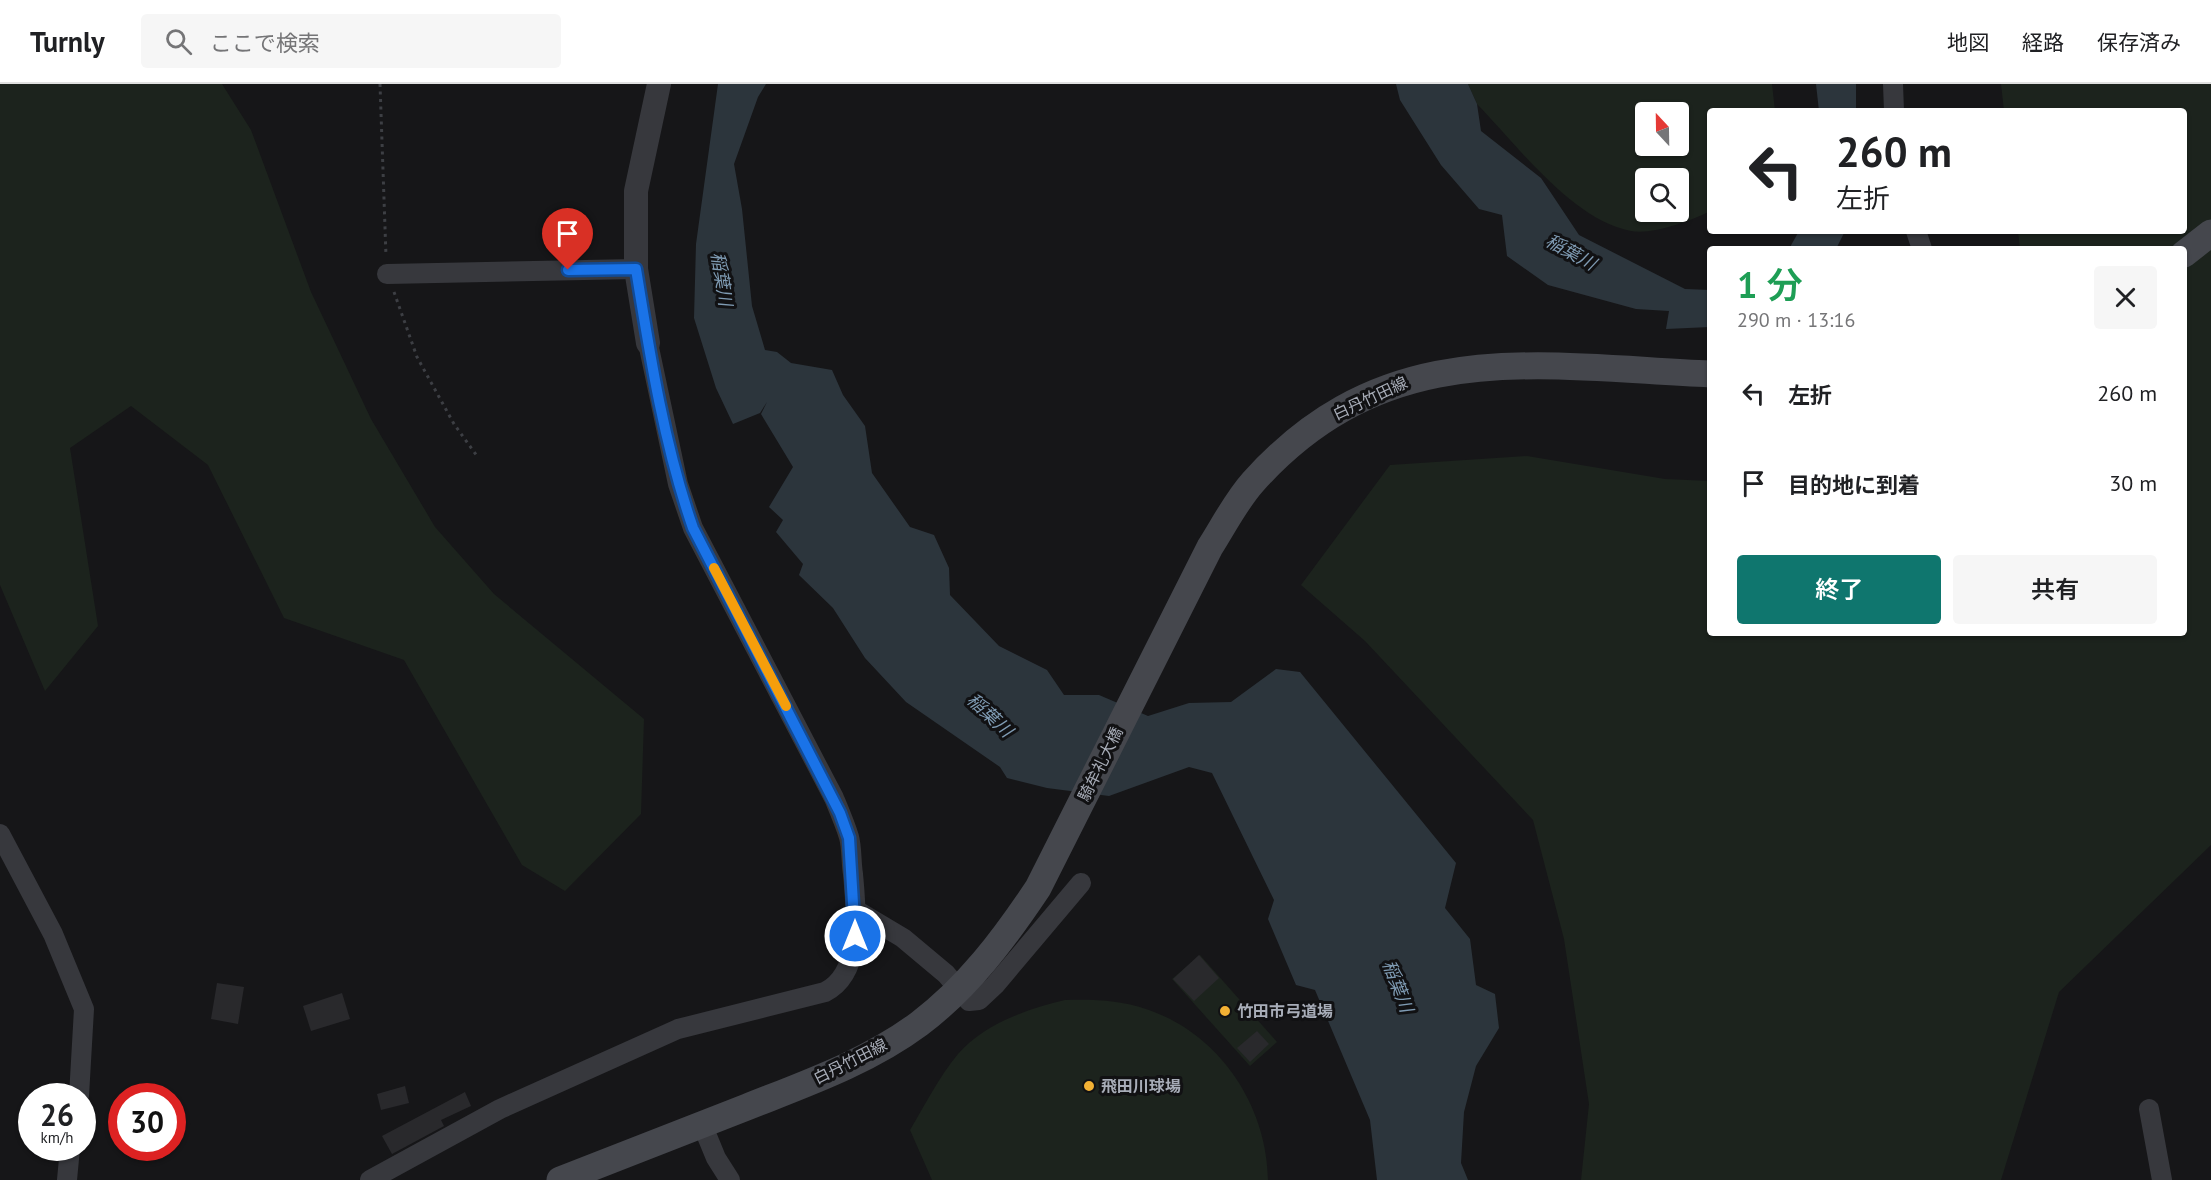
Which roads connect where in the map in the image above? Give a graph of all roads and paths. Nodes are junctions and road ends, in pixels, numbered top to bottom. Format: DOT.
graph roads {
  1 [pos="380,84"];
  2 [pos="659,84"];
  3 [pos="1893,84"];
  4 [pos="1894,108"];
  5 [pos="2211,233"];
  6 [pos="2187,253"];
  7 [pos="636,269"];
  8 [pos="387,274"];
  9 [pos="648,343"];
  10 [pos="1707,374"];
  11 [pos="477,456"];
  12 [pos="1138,687"];
  13 [pos="0,834"];
  14 [pos="1062,840"];
  15 [pos="1081,883"];
  16 [pos="856,910"];
  17 [pos="958,990"];
  18 [pos="79,1083"];
  19 [pos="2149,1109"];
  20 [pos="702,1124"];
  21 [pos="69,1161"];
  22 [pos="67,1180"];
  23 [pos="370,1180"];
  24 [pos="560,1180"];
  25 [pos="730,1180"];
  26 [pos="2162,1180"];
  1 -- 8 [label="path"];
  2 -- 7 [label="street"];
  3 -- 4 [label="street"];
  5 -- 6 [label="main road"];
  7 -- 8 [label="street"];
  7 -- 9 [label="street"];
  8 -- 11 [label="path"];
  9 -- 16 [label="street"];
  10 -- 12 [label="main road, 白丹竹田線"];
  12 -- 14 [label="main road, 騎牟礼大橋"];
  13 -- 18 [label="street"];
  14 -- 17 [label="main road, 白丹竹田線"];
  15 -- 17 [label="street"];
  16 -- 17 [label="street"];
  16 -- 23 [label="street"];
  17 -- 20 [label="main road, 白丹竹田線"];
  19 -- 26 [label="street"];
  20 -- 24 [label="main road, 白丹竹田線"];
  20 -- 25 [label="street"];
  21 -- 22 [label="street"];
}
